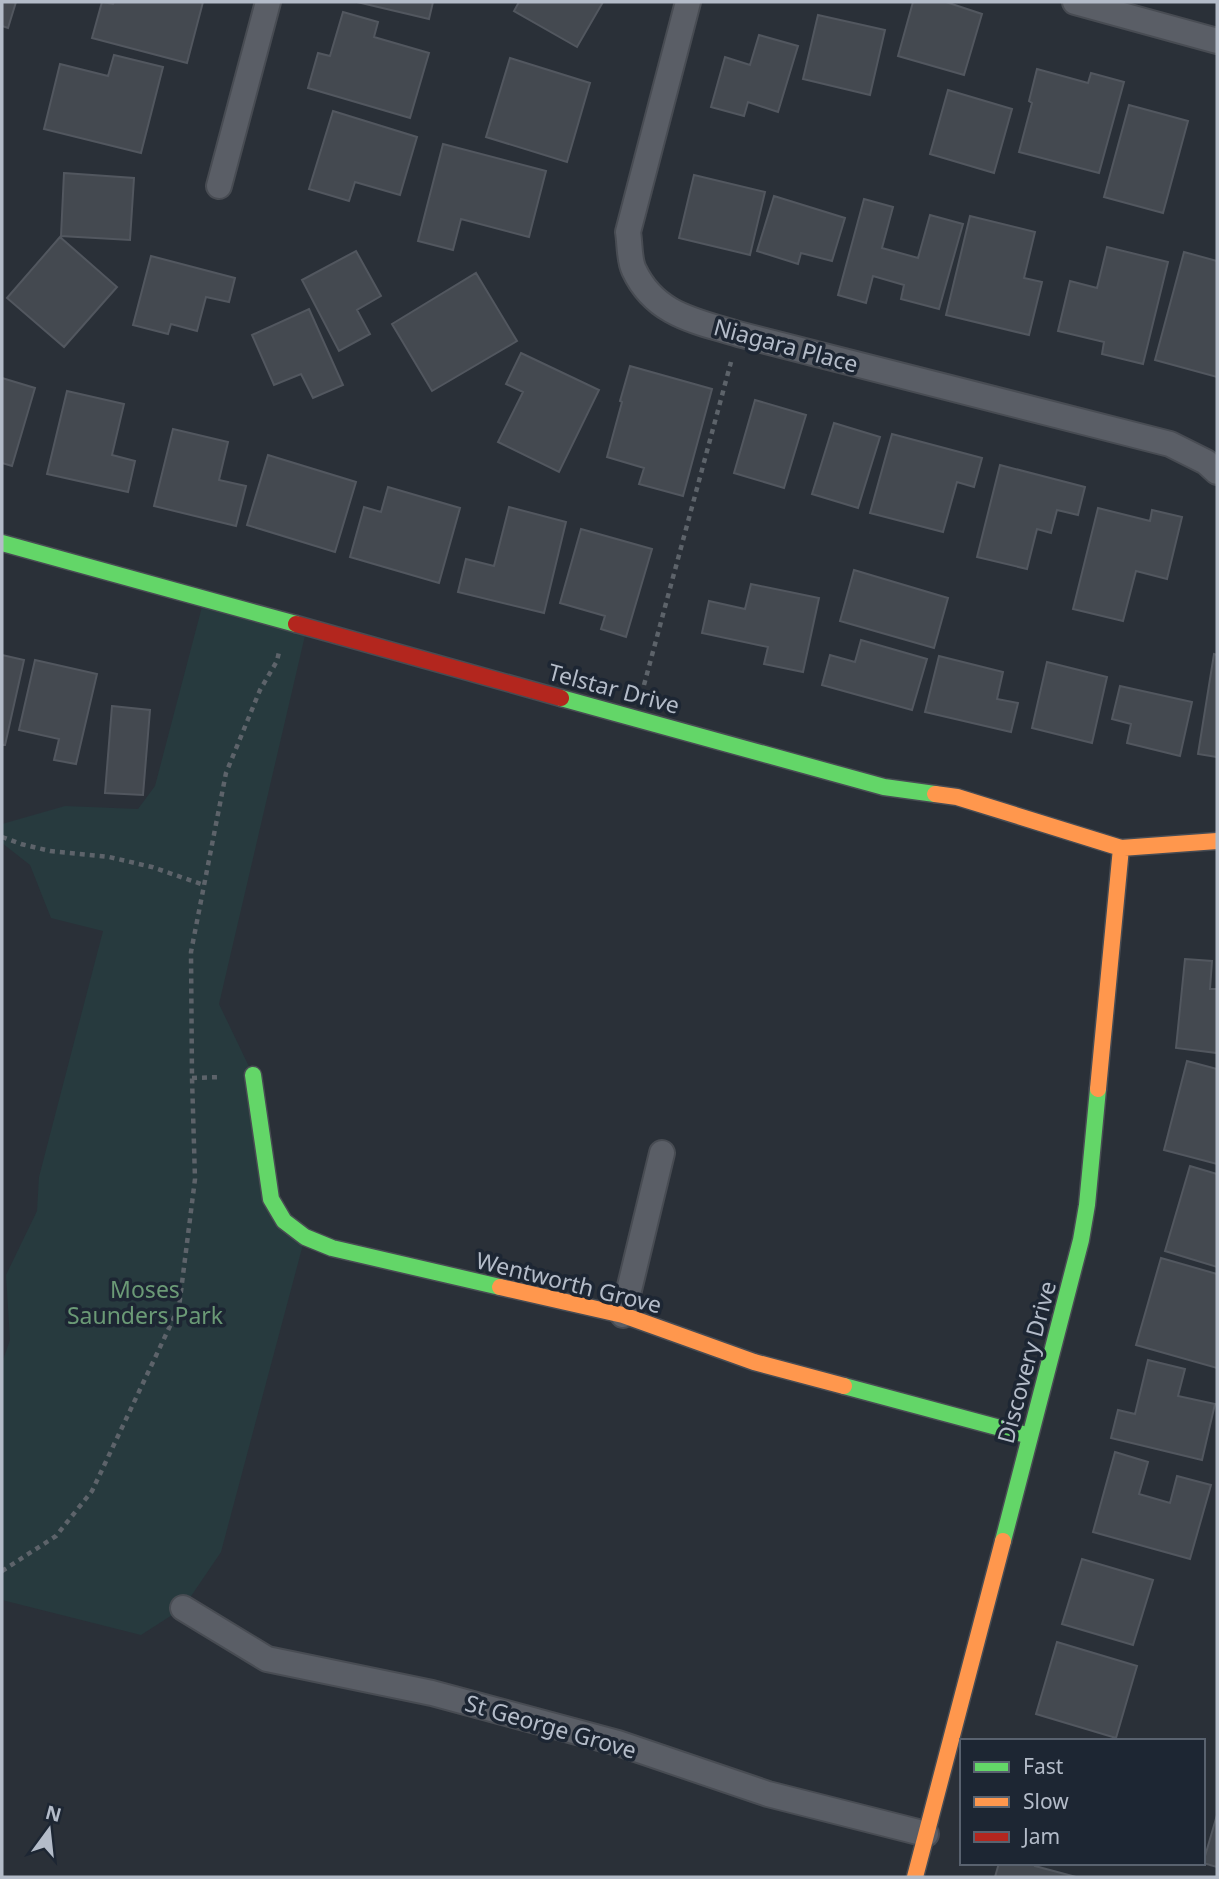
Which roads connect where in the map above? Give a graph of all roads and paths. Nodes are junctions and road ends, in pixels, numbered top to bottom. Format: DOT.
graph roads {
  1 [pos="268,2"];
  2 [pos="688,2"];
  3 [pos="1075,2"];
  4 [pos="1217,41"];
  5 [pos="219,186"];
  6 [pos="738,334"];
  7 [pos="1217,472"];
  8 [pos="2,543"];
  9 [pos="286,621"];
  10 [pos="635,718"];
  11 [pos="2,836"];
  12 [pos="1217,841"];
  13 [pos="1121,848"];
  14 [pos="204,885"];
  15 [pos="253,1075"];
  16 [pos="662,1153"];
  17 [pos="623,1315"];
  18 [pos="1030,1436"];
  19 [pos="2,1571"];
  20 [pos="183,1608"];
  21 [pos="926,1834"];
  22 [pos="915,1877"];
  1 -- 5 [label="street"];
  2 -- 6 [label="street, Niagara Place"];
  3 -- 4 [label="street"];
  6 -- 7 [label="street, Niagara Place"];
  6 -- 10 [label="path"];
  8 -- 9 [label="street, Telstar Drive"];
  9 -- 10 [label="street, Telstar Drive"];
  9 -- 14 [label="path"];
  10 -- 13 [label="street, Telstar Drive"];
  11 -- 14 [label="path"];
  12 -- 13 [label="street, Telstar Drive"];
  13 -- 18 [label="street, Discovery Drive"];
  14 -- 19 [label="path"];
  15 -- 17 [label="street, Wentworth Grove"];
  16 -- 17 [label="street"];
  17 -- 18 [label="street, Wentworth Grove"];
  18 -- 21 [label="street, Discovery Drive"];
  20 -- 21 [label="street, St George Grove"];
  21 -- 22 [label="street, Discovery Drive"];
}
